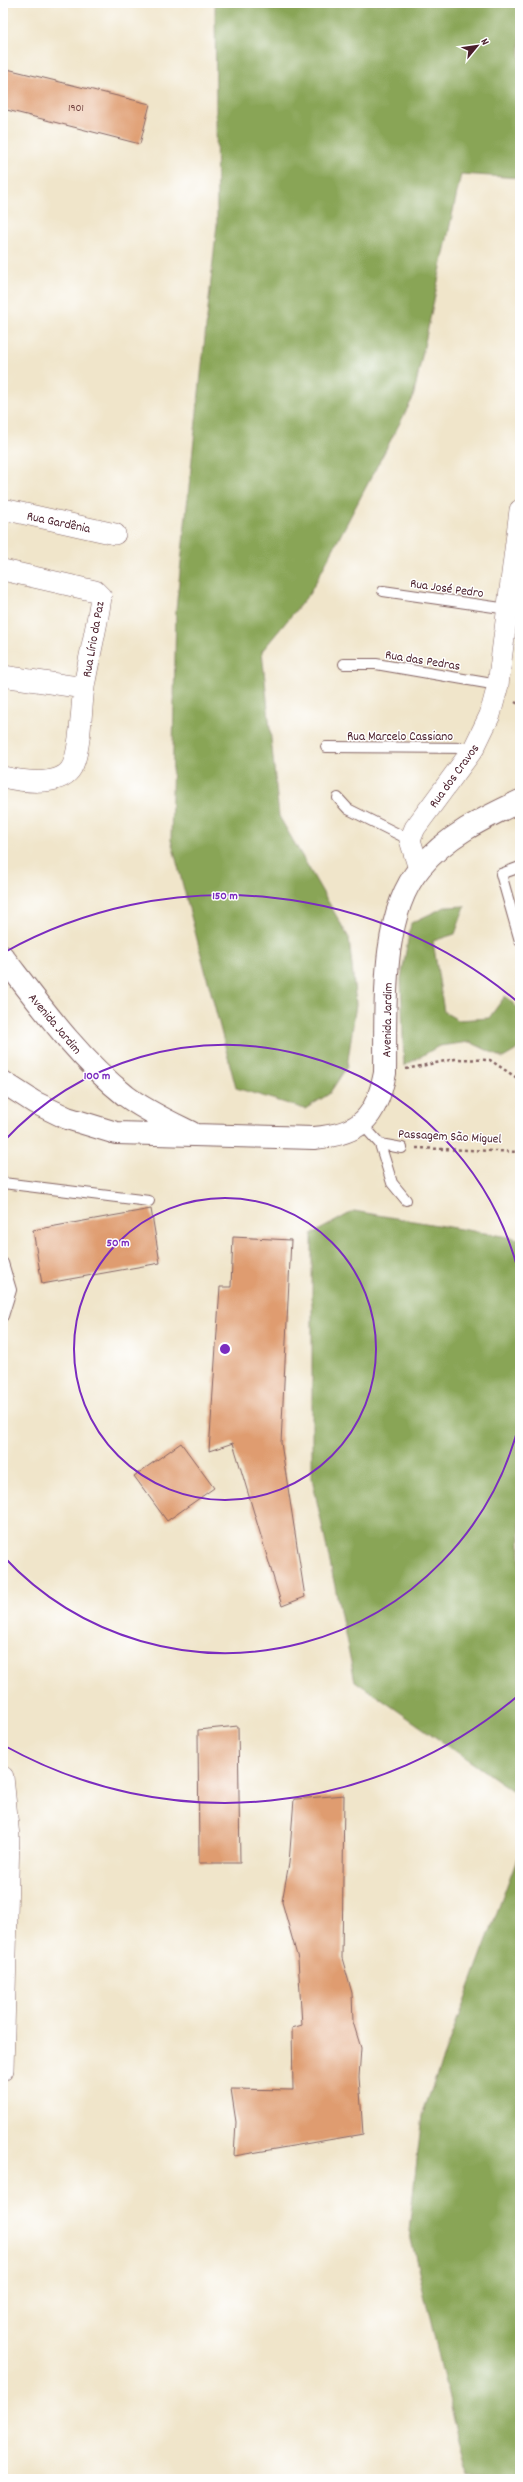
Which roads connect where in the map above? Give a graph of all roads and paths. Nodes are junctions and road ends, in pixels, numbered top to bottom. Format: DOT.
graph roads {
  1 [pos="3,509"];
  2 [pos="520,510"];
  3 [pos="116,534"];
  4 [pos="3,570"];
  5 [pos="383,591"];
  6 [pos="508,608"];
  7 [pos="344,664"];
  8 [pos="3,676"];
  9 [pos="498,684"];
  10 [pos="84,688"];
  11 [pos="326,747"];
  12 [pos="474,748"];
  13 [pos="3,776"];
  14 [pos="338,798"];
  15 [pos="520,801"];
  16 [pos="410,840"];
  17 [pos="520,867"];
  18 [pos="419,869"];
  19 [pos="520,941"];
  20 [pos="3,957"];
  21 [pos="385,1073"];
  22 [pos="520,1080"];
  23 [pos="4,1084"];
  24 [pos="362,1124"];
  25 [pos="195,1135"];
  26 [pos="380,1144"];
  27 [pos="402,1148"];
  28 [pos="520,1152"];
  29 [pos="3,1183"];
  30 [pos="406,1200"];
  31 [pos="149,1201"];
  32 [pos="3,1263"];
  33 [pos="3,1316"];
  34 [pos="3,1777"];
  35 [pos="3,2070"];
  1 -- 3 [label="street, Rua Gardênia"];
  2 -- 6 [label="street, Rua dos Cravos"];
  4 -- 10 [label="street, Rua Lírio da Paz"];
  5 -- 6 [label="lane, Rua José Pedro"];
  6 -- 9 [label="street, Rua dos Cravos"];
  7 -- 9 [label="lane, Rua das Pedras"];
  8 -- 10 [label="street, Rua Lírio da Paz"];
  9 -- 12 [label="street, Rua dos Cravos"];
  10 -- 13 [label="street, Rua Lírio da Paz"];
  11 -- 12 [label="lane, Rua Marcelo Cassiano"];
  12 -- 16 [label="street, Rua dos Cravos"];
  14 -- 16 [label="lane"];
  15 -- 18 [label="street, Avenida Jardim"];
  16 -- 18 [label="street"];
  17 -- 19 [label="lane"];
  18 -- 21 [label="street, Avenida Jardim"];
  20 -- 25 [label="street, Avenida Jardim"];
  21 -- 22 [label="path"];
  21 -- 24 [label="street, Avenida Jardim"];
  23 -- 25 [label="street, Avenida Jardim"];
  24 -- 25 [label="street, Avenida Jardim"];
  24 -- 26 [label="lane"];
  26 -- 27 [label="lane, Passagem São Miguel"];
  26 -- 30 [label="lane"];
  27 -- 28 [label="path, Passagem São Miguel"];
  29 -- 31 [label="lane"];
  32 -- 33 [label="lane"];
  34 -- 35 [label="street"];
}
